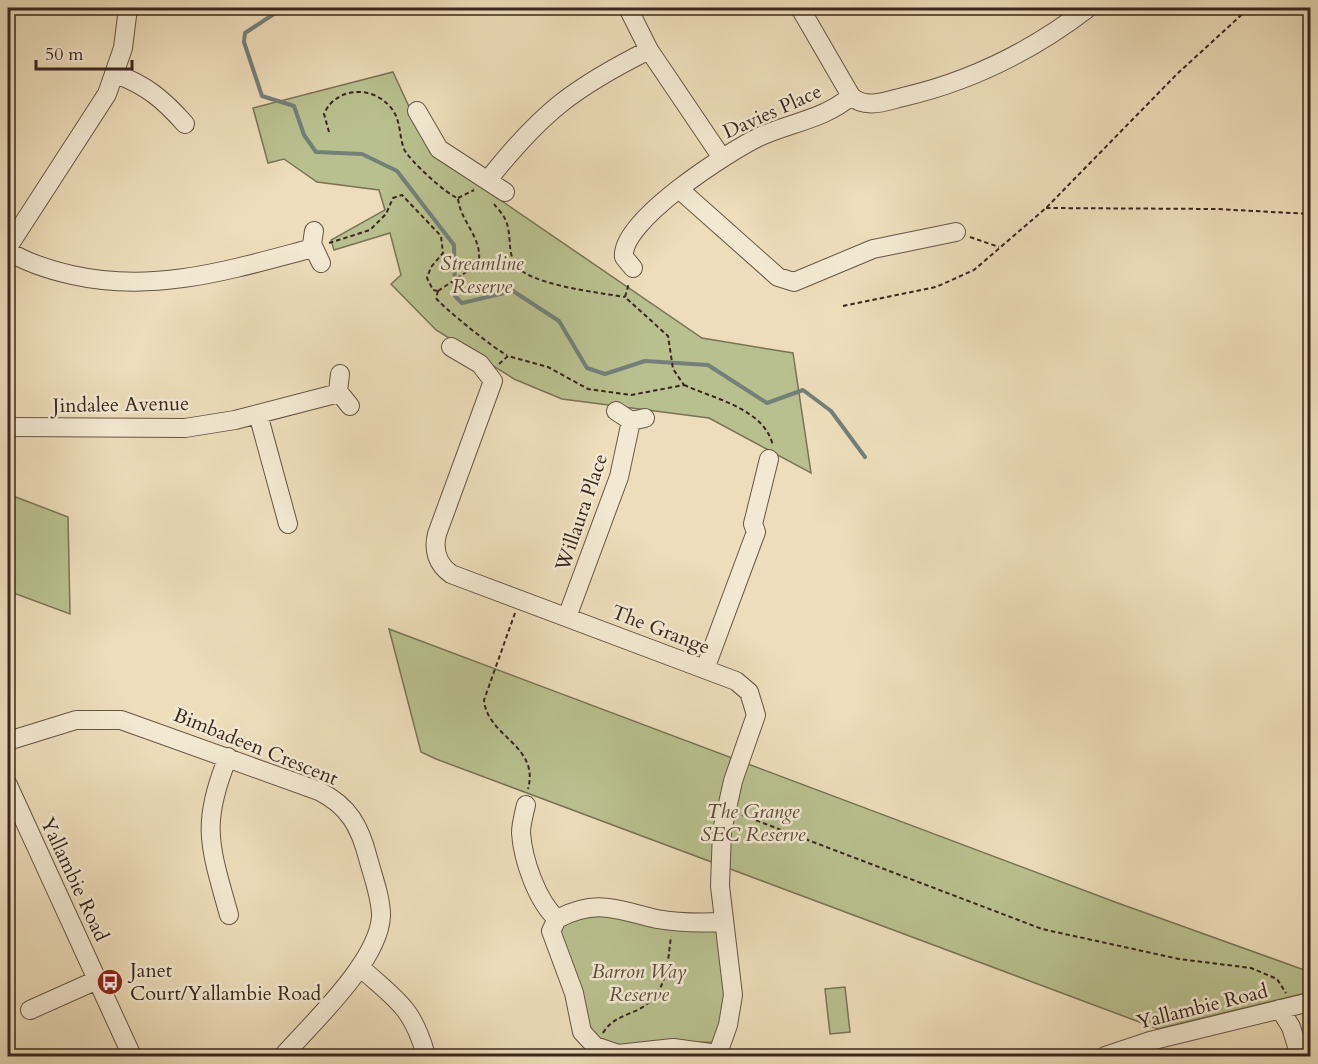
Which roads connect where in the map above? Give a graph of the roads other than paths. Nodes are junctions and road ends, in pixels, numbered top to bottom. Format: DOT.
graph roads {
  1 [pos="128,8"];
  2 [pos="628,8"];
  3 [pos="800,8"];
  4 [pos="1088,8"];
  5 [pos="649,50"];
  6 [pos="116,74"];
  7 [pos="851,96"];
  8 [pos="417,111"];
  9 [pos="185,124"];
  10 [pos="722,158"];
  11 [pos="57,168"];
  12 [pos="679,189"];
  13 [pos="8,228"];
  14 [pos="956,232"];
  15 [pos="316,247"];
  16 [pos="8,249"];
  17 [pos="633,268"];
  18 [pos="451,347"];
  19 [pos="340,375"];
  20 [pos="258,414"];
  21 [pos="631,417"];
  22 [pos="8,427"];
  23 [pos="769,459"];
  24 [pos="288,524"];
  25 [pos="567,617"];
  26 [pos="705,669"];
  27 [pos="8,741"];
  28 [pos="228,757"];
  29 [pos="8,785"];
  30 [pos="526,806"];
  31 [pos="229,915"];
  32 [pos="557,919"];
  33 [pos="723,922"];
  34 [pos="360,967"];
  35 [pos="97,980"];
  36 [pos="1311,1002"];
  37 [pos="30,1010"];
  38 [pos="1284,1014"];
  39 [pos="1311,1014"];
  40 [pos="593,1051"];
  41 [pos="718,1055"];
  42 [pos="132,1056"];
  43 [pos="283,1056"];
  44 [pos="426,1056"];
  45 [pos="1105,1056"];
  46 [pos="1135,1056"];
  47 [pos="1288,1056"];
  48 [pos="1300,1056"];
  1 -- 6 [label="street"];
  2 -- 5 [label="street"];
  3 -- 7 [label="street"];
  4 -- 7 [label="street"];
  5 -- 8 [label="street"];
  5 -- 10 [label="street"];
  6 -- 9 [label="street"];
  6 -- 11 [label="street"];
  7 -- 10 [label="street, Davies Place"];
  10 -- 12 [label="street, Davies Place"];
  11 -- 13 [label="street"];
  11 -- 16 [label="street"];
  12 -- 14 [label="street"];
  12 -- 17 [label="street, Davies Place"];
  15 -- 16 [label="street"];
  18 -- 25 [label="street, The Grange"];
  19 -- 20 [label="street, Jindalee Avenue"];
  20 -- 22 [label="street, Jindalee Avenue"];
  20 -- 24 [label="street"];
  21 -- 25 [label="street, Willaura Place"];
  23 -- 26 [label="street"];
  25 -- 26 [label="street, The Grange"];
  26 -- 33 [label="street, The Grange"];
  27 -- 28 [label="street, Bimbadeen Crescent"];
  28 -- 31 [label="street"];
  28 -- 34 [label="street, Bimbadeen Crescent"];
  29 -- 35 [label="street, Yallambie Road"];
  30 -- 32 [label="street"];
  32 -- 33 [label="street"];
  32 -- 40 [label="street"];
  33 -- 41 [label="street, The Grange"];
  34 -- 43 [label="street, Bimbadeen Crescent"];
  34 -- 44 [label="street"];
  35 -- 37 [label="street"];
  35 -- 42 [label="street, Yallambie Road"];
  36 -- 38 [label="street, Yallambie Road"];
  38 -- 39 [label="street, Yallambie Road"];
  38 -- 45 [label="street, Yallambie Road"];
  38 -- 46 [label="street, Yallambie Road"];
  38 -- 47 [label="street"];
  38 -- 48 [label="street"];
  40 -- 41 [label="street"];
}
